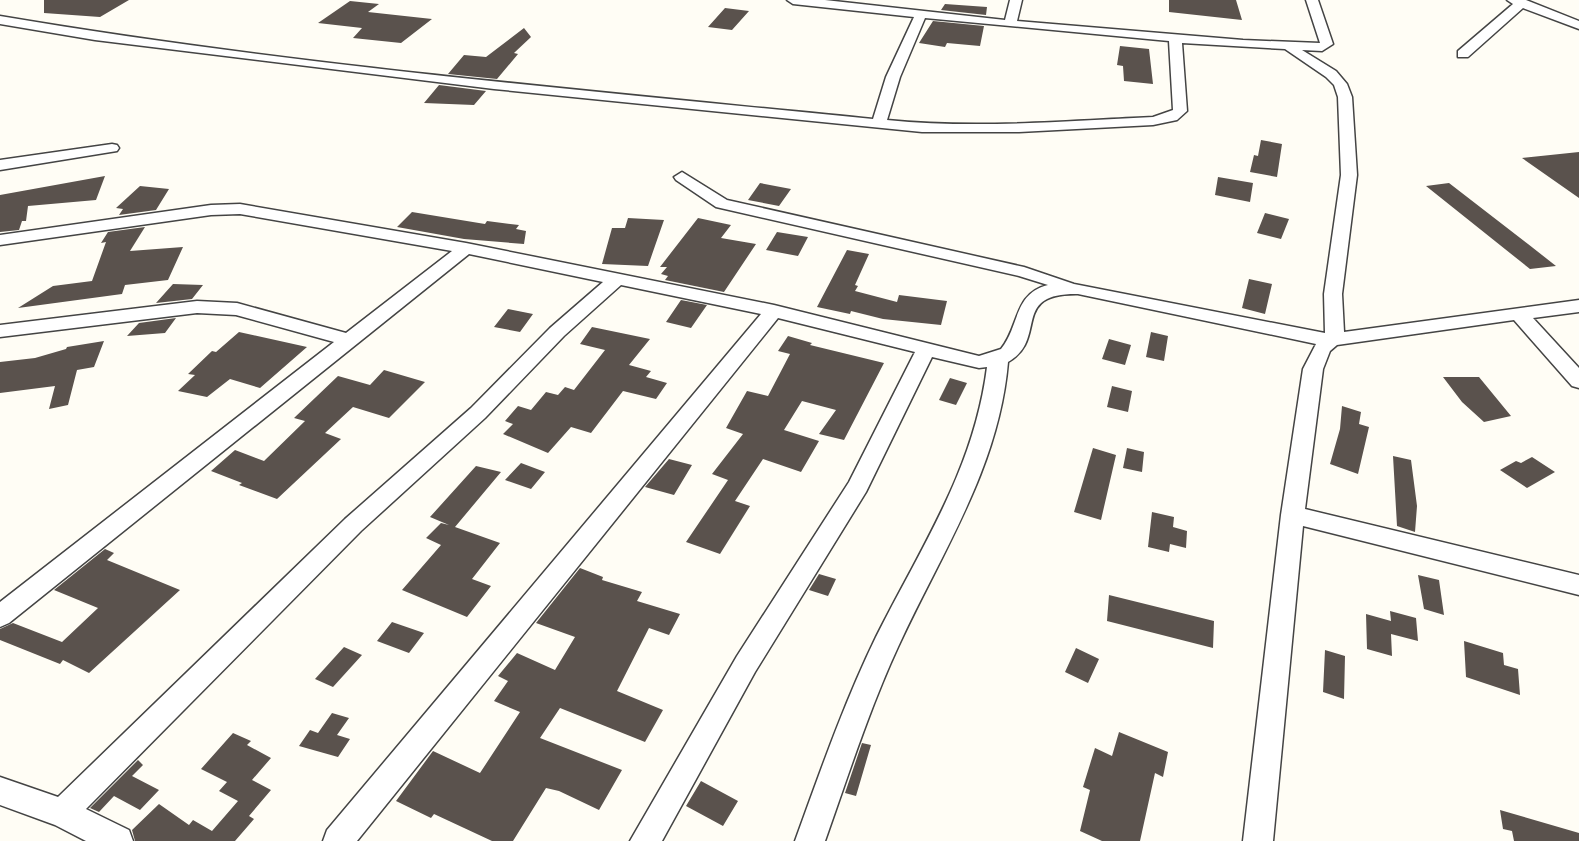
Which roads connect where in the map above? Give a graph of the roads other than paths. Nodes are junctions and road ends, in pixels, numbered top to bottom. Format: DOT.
graph roads {
  1 [pos="793,0"];
  2 [pos="1016,0"];
  3 [pos="1312,0"];
  4 [pos="1518,1"];
  5 [pos="921,14"];
  6 [pos="0,20"];
  7 [pos="1010,24"];
  8 [pos="1579,24"];
  9 [pos="1175,38"];
  10 [pos="1288,47"];
  11 [pos="1463,54"];
  12 [pos="879,123"];
  13 [pos="112,148"];
  14 [pos="0,165"];
  15 [pos="682,177"];
  16 [pos="0,240"];
  17 [pos="466,248"];
  18 [pos="617,279"];
  19 [pos="1079,289"];
  20 [pos="1579,306"];
  21 [pos="774,311"];
  22 [pos="1518,313"];
  23 [pos="0,331"];
  24 [pos="348,340"];
  25 [pos="1331,340"];
  26 [pos="927,348"];
  27 [pos="998,362"];
  28 [pos="1579,381"];
  29 [pos="1293,514"];
  30 [pos="1579,585"];
  31 [pos="0,616"];
  32 [pos="0,791"];
  33 [pos="62,813"];
  34 [pos="118,841"];
  35 [pos="338,841"];
  36 [pos="645,841"];
  37 [pos="810,841"];
  38 [pos="1258,841"];
  1 -- 5 [label="street"];
  2 -- 7 [label="street"];
  3 -- 10 [label="street"];
  4 -- 8 [label="street"];
  4 -- 11 [label="street"];
  5 -- 7 [label="street"];
  5 -- 12 [label="street"];
  6 -- 12 [label="street"];
  7 -- 9 [label="street"];
  9 -- 10 [label="street"];
  9 -- 12 [label="street"];
  10 -- 25 [label="street"];
  13 -- 14 [label="street"];
  15 -- 19 [label="street"];
  16 -- 17 [label="street"];
  17 -- 18 [label="street"];
  17 -- 24 [label="street"];
  18 -- 21 [label="street"];
  18 -- 33 [label="street"];
  19 -- 25 [label="street"];
  19 -- 27 [label="street"];
  20 -- 22 [label="street"];
  21 -- 26 [label="street"];
  21 -- 35 [label="street"];
  22 -- 25 [label="street"];
  22 -- 28 [label="street"];
  23 -- 24 [label="street"];
  24 -- 31 [label="street"];
  25 -- 29 [label="street"];
  26 -- 27 [label="street"];
  26 -- 36 [label="street"];
  27 -- 37 [label="street"];
  29 -- 30 [label="street"];
  29 -- 38 [label="street"];
  32 -- 33 [label="street"];
  33 -- 34 [label="street"];
}
